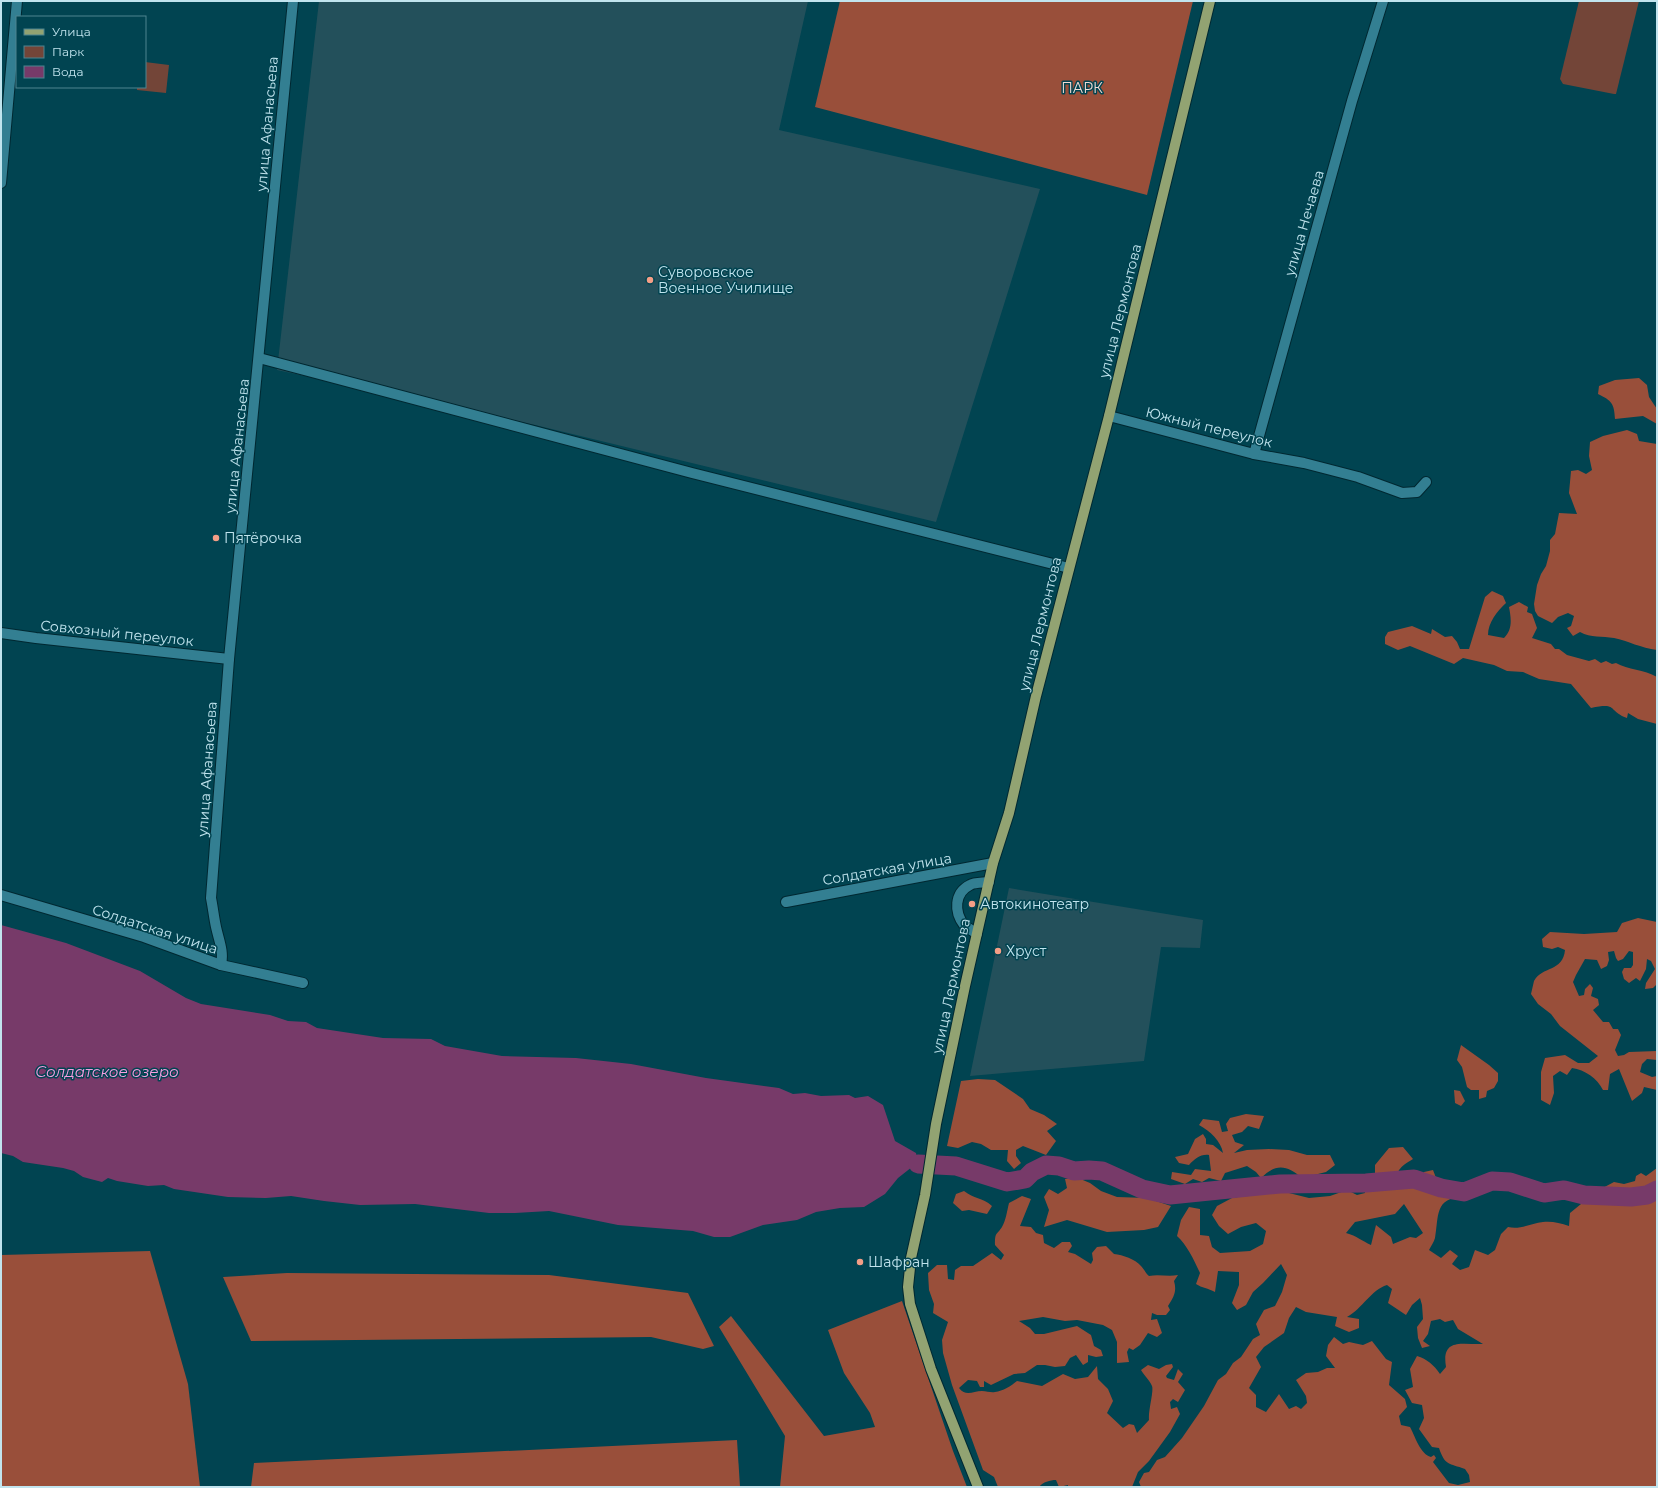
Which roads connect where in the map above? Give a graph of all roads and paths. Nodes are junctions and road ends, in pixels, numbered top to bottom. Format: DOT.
graph roads {
  1 [pos="17,1"];
  2 [pos="293,1"];
  3 [pos="1210,1"];
  4 [pos="1383,1"];
  5 [pos="1,183"];
  6 [pos="259,358"];
  7 [pos="1108,416"];
  8 [pos="1254,454"];
  9 [pos="1426,482"];
  10 [pos="1069,568"];
  11 [pos="1,633"];
  12 [pos="229,660"];
  13 [pos="993,863"];
  14 [pos="989,882"];
  15 [pos="1,896"];
  16 [pos="786,902"];
  17 [pos="977,934"];
  18 [pos="221,965"];
  19 [pos="302,983"];
  20 [pos="978,1487"];
  1 -- 5 [label="street"];
  2 -- 6 [label="street, улица Афанасьева"];
  3 -- 7 [label="main road, улица Лермонтова"];
  4 -- 8 [label="street, улица Нечаева"];
  6 -- 10 [label="street"];
  6 -- 12 [label="street, улица Афанасьева"];
  7 -- 8 [label="street, Южный переулок"];
  7 -- 10 [label="main road, улица Лермонтова"];
  8 -- 9 [label="street, Южный переулок"];
  10 -- 13 [label="main road, улица Лермонтова"];
  11 -- 12 [label="street, Совхозный переулок"];
  12 -- 18 [label="street, улица Афанасьева"];
  13 -- 14 [label="main road, улица Лермонтова"];
  13 -- 16 [label="street, Солдатская улица"];
  14 -- 17 [label="main road, улица Лермонтова"];
  14 -- 17 [label="street"];
  15 -- 18 [label="street, Солдатская улица"];
  17 -- 20 [label="main road, улица Лермонтова"];
  18 -- 19 [label="street, Солдатская улица"];
}
